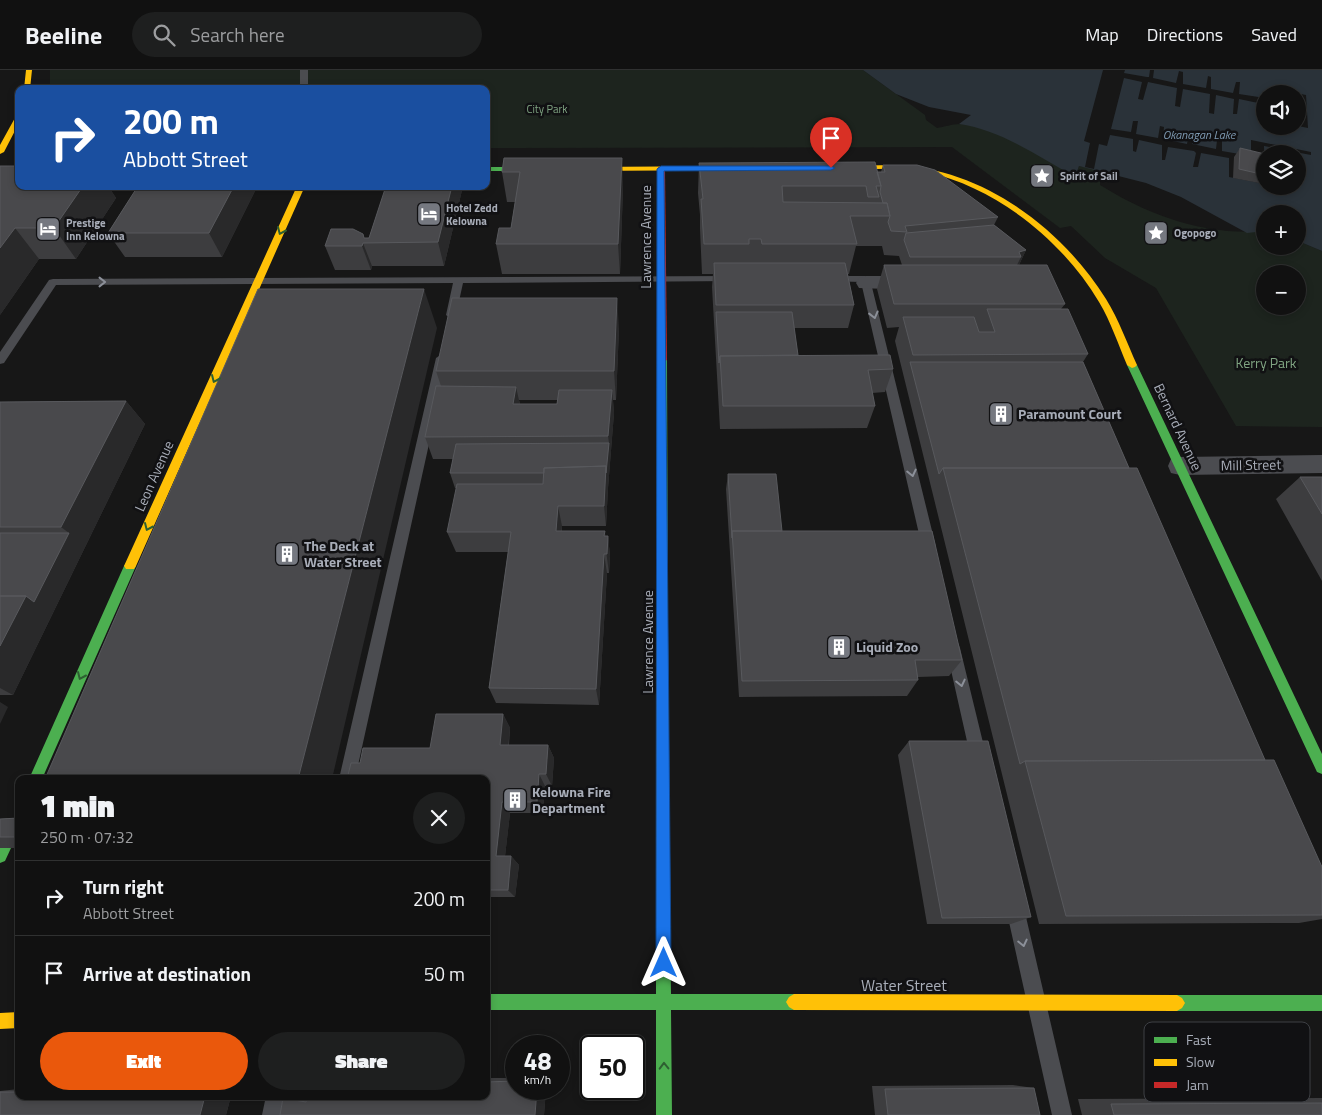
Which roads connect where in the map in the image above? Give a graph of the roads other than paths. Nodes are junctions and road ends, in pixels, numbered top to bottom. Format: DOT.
graph roads {
  1 [pos="29,70"];
  2 [pos="304,70"];
  3 [pos="28,85"];
  4 [pos="304,85"];
  5 [pos="15,124"];
  6 [pos="0,152"];
  7 [pos="750,168"];
  8 [pos="830,168"];
  9 [pos="490,169"];
  10 [pos="553,169"];
  11 [pos="572,169"];
  12 [pos="661,169"];
  13 [pos="299,190"];
  14 [pos="661,279"];
  15 [pos="748,279"];
  16 [pos="816,279"];
  17 [pos="259,280"];
  18 [pos="459,280"];
  19 [pos="53,282"];
  20 [pos="866,283"];
  21 [pos="935,283"];
  22 [pos="448,328"];
  23 [pos="444,347"];
  24 [pos="0,360"];
  25 [pos="1322,464"];
  26 [pos="1180,466"];
  27 [pos="933,563"];
  28 [pos="949,630"];
  29 [pos="1322,768"];
  30 [pos="983,774"];
  31 [pos="37,775"];
  32 [pos="348,775"];
  33 [pos="1010,890"];
  34 [pos="663,1001"];
  35 [pos="490,1002"];
  36 [pos="1037,1002"];
  37 [pos="1322,1003"];
  38 [pos="15,1020"];
  39 [pos="0,1022"];
  40 [pos="275,1100"];
  41 [pos="272,1115"];
  42 [pos="664,1115"];
  43 [pos="1062,1115"];
  1 -- 3 [label="main road"];
  2 -- 4 [label="lane"];
  5 -- 6 [label="main road"];
  7 -- 12 [label="main road"];
  8 -- 26 [label="main road, Bernard Avenue"];
  9 -- 10 [label="main road"];
  11 -- 12 [label="main road"];
  12 -- 14 [label="main road, Lawrence Avenue"];
  13 -- 17 [label="main road, Leon Avenue, one-way"];
  14 -- 15 [label="lane"];
  14 -- 18 [label="lane"];
  14 -- 34 [label="main road, Lawrence Avenue"];
  16 -- 20 [label="lane"];
  17 -- 18 [label="lane"];
  19 -- 17 [label="lane, one-way"];
  17 -- 31 [label="main road, Leon Avenue, one-way"];
  18 -- 22 [label="lane"];
  19 -- 24 [label="lane"];
  20 -- 21 [label="street"];
  20 -- 27 [label="lane, one-way"];
  23 -- 32 [label="lane"];
  25 -- 26 [label="street, Mill Street"];
  26 -- 29 [label="main road, Bernard Avenue"];
  28 -- 30 [label="lane, one-way"];
  33 -- 36 [label="lane, one-way"];
  34 -- 35 [label="main road, Water Street"];
  34 -- 36 [label="main road, Water Street"];
  42 -- 34 [label="main road, Lawrence Avenue, one-way"];
  36 -- 37 [label="main road, Water Street"];
  36 -- 43 [label="lane"];
  38 -- 39 [label="main road"];
  40 -- 41 [label="lane"];
}
